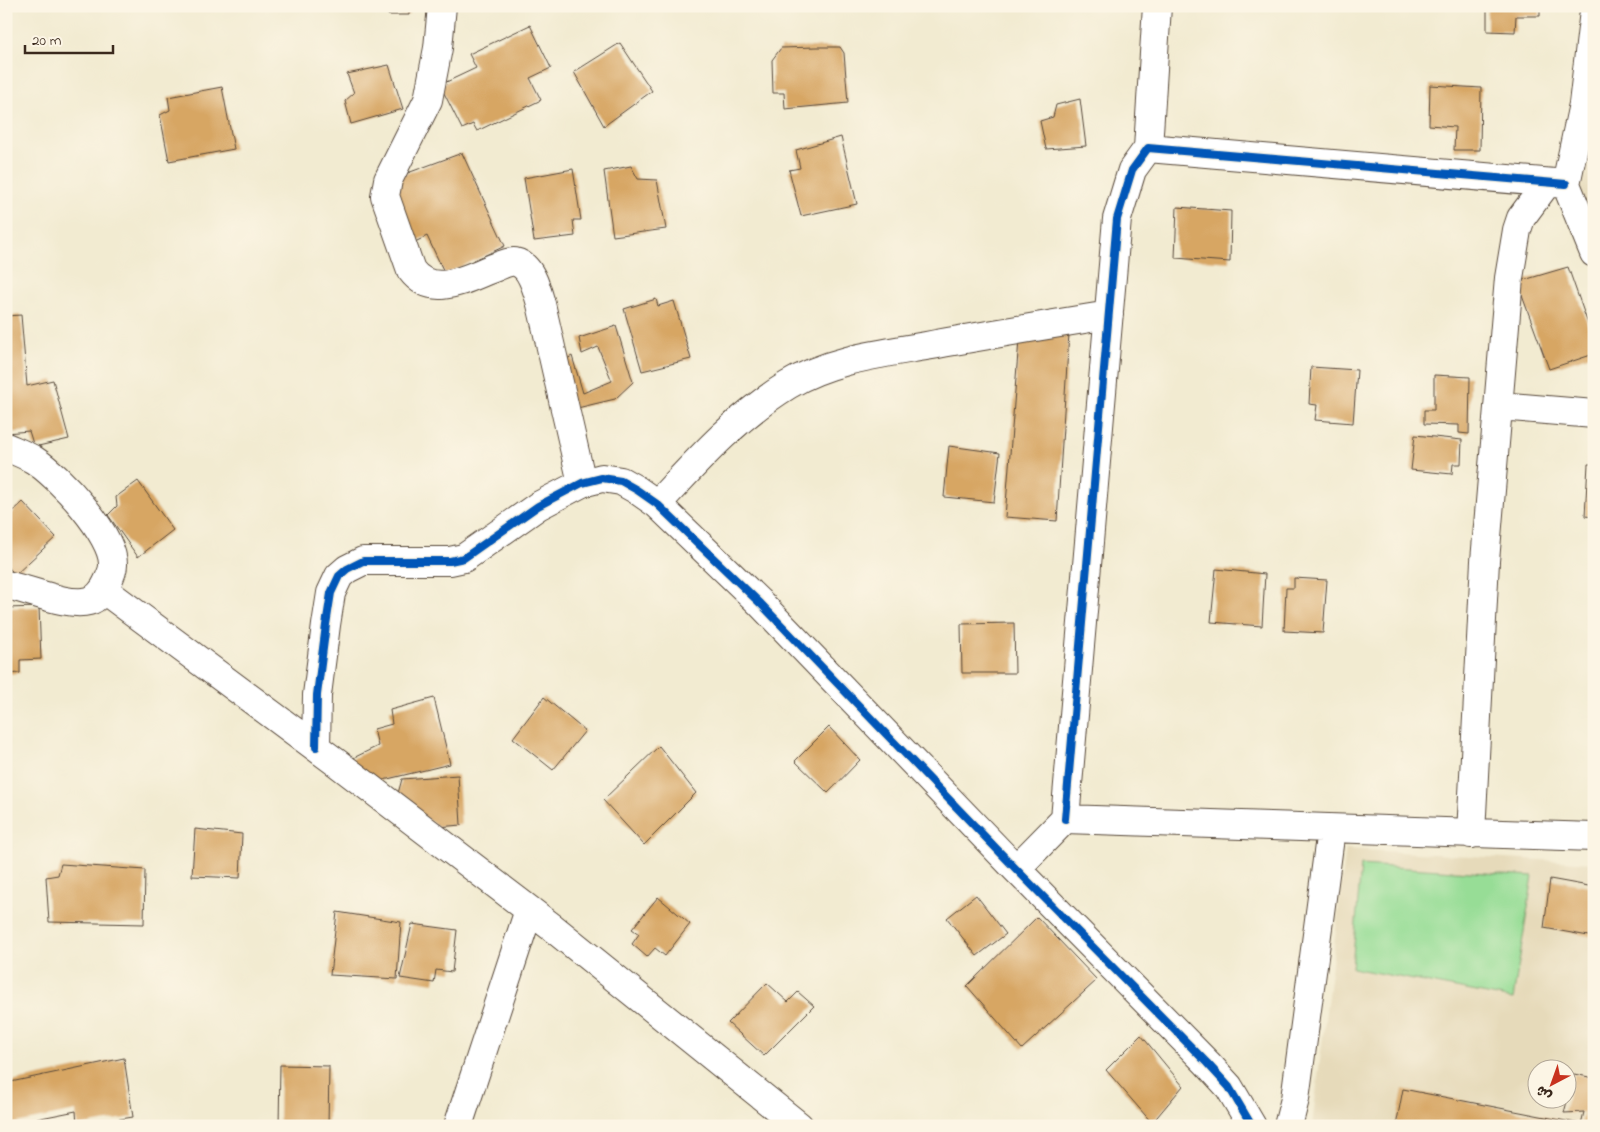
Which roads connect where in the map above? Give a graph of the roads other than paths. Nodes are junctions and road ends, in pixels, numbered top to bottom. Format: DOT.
graph roads {
  1 [pos="442,6"];
  2 [pos="1157,6"];
  3 [pos="1594,11"];
  4 [pos="1588,100"];
  5 [pos="1148,148"];
  6 [pos="1557,184"];
  7 [pos="1594,252"];
  8 [pos="1108,315"];
  9 [pos="1499,406"];
  10 [pos="1594,414"];
  11 [pos="6,447"];
  12 [pos="582,483"];
  13 [pos="657,504"];
  14 [pos="6,585"];
  15 [pos="104,590"];
  16 [pos="316,747"];
  17 [pos="1065,819"];
  18 [pos="1331,830"];
  19 [pos="1471,834"];
  20 [pos="1594,837"];
  21 [pos="1016,870"];
  22 [pos="529,910"];
  23 [pos="458,1126"];
  24 [pos="799,1126"];
  25 [pos="1252,1126"];
  26 [pos="1288,1126"];
  1 -- 12 [label="street"];
  2 -- 5 [label="street"];
  3 -- 4 [label="street"];
  4 -- 6 [label="street"];
  5 -- 6 [label="street"];
  5 -- 8 [label="street"];
  6 -- 7 [label="street"];
  6 -- 9 [label="street"];
  8 -- 13 [label="street"];
  8 -- 17 [label="street"];
  9 -- 10 [label="street"];
  9 -- 19 [label="street"];
  11 -- 15 [label="street"];
  12 -- 13 [label="street"];
  12 -- 16 [label="street"];
  13 -- 21 [label="street"];
  14 -- 15 [label="street"];
  15 -- 16 [label="street"];
  16 -- 22 [label="street"];
  17 -- 18 [label="street"];
  17 -- 21 [label="street"];
  18 -- 19 [label="street"];
  18 -- 26 [label="street"];
  19 -- 20 [label="street"];
  21 -- 25 [label="street"];
  22 -- 23 [label="street"];
  22 -- 24 [label="street"];
}
